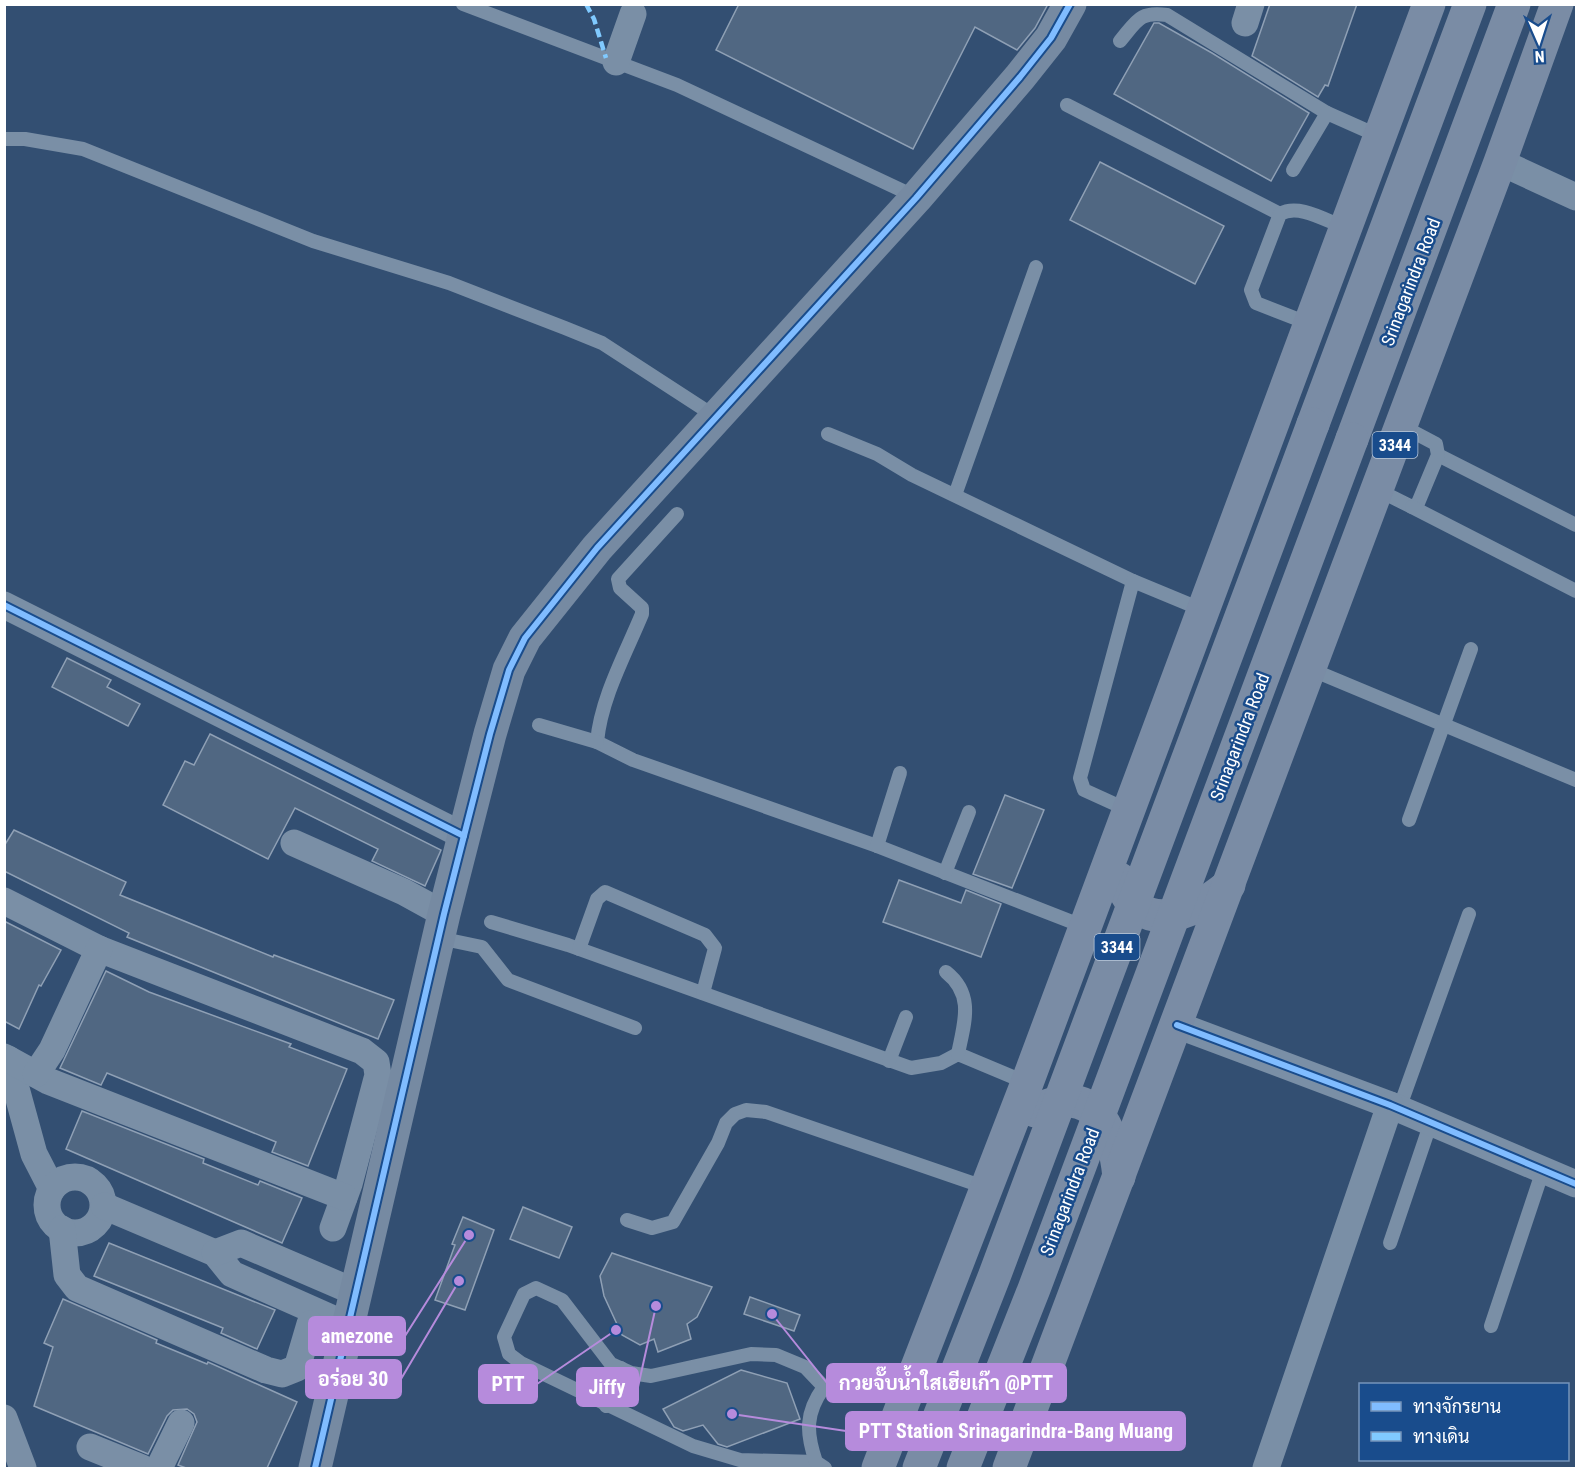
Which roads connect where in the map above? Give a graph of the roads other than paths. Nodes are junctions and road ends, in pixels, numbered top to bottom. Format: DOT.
graph roads {
  1 [pos="463,4"];
  2 [pos="1070,4"];
  3 [pos="1429,4"];
  4 [pos="1470,4"];
  5 [pos="1514,4"];
  6 [pos="1557,4"];
  7 [pos="633,14"];
  8 [pos="1120,41"];
  9 [pos="616,62"];
  10 [pos="1067,105"];
  11 [pos="1328,113"];
  12 [pos="1381,137"];
  13 [pos="4,139"];
  14 [pos="1500,162"];
  15 [pos="1293,170"];
  16 [pos="1576,197"];
  17 [pos="916,198"];
  18 [pos="1280,214"];
  19 [pos="1346,228"];
  20 [pos="1036,267"];
  21 [pos="1310,324"];
  22 [pos="716,417"];
  23 [pos="1402,426"];
  24 [pos="828,434"];
  25 [pos="1438,455"];
  26 [pos="1378,490"];
  27 [pos="955,495"];
  28 [pos="1412,507"];
  29 [pos="677,514"];
  30 [pos="1576,525"];
  31 [pos="1133,581"];
  32 [pos="1576,591"];
  33 [pos="4,605"];
  34 [pos="1203,610"];
  35 [pos="1471,649"];
  36 [pos="1310,669"];
  37 [pos="1442,724"];
  38 [pos="539,725"];
  39 [pos="597,742"];
  40 [pos="900,773"];
  41 [pos="1576,780"];
  42 [pos="1128,810"];
  43 [pos="969,812"];
  44 [pos="1409,820"];
  45 [pos="464,836"];
  46 [pos="294,843"];
  47 [pos="1115,844"];
  48 [pos="877,846"];
  49 [pos="945,873"];
  50 [pos="1229,885"];
  51 [pos="4,902"];
  52 [pos="1469,914"];
  53 [pos="491,922"];
  54 [pos="442,926"];
  55 [pos="1084,927"];
  56 [pos="579,948"];
  57 [pos="99,949"];
  58 [pos="946,972"];
  59 [pos="703,993"];
  60 [pos="906,1017"];
  61 [pos="1177,1025"];
  62 [pos="635,1028"];
  63 [pos="958,1054"];
  64 [pos="6,1058"];
  65 [pos="889,1061"];
  66 [pos="36,1074"];
  67 [pos="1027,1083"];
  68 [pos="1394,1107"];
  69 [pos="1431,1122"];
  70 [pos="1006,1138"];
  71 [pos="1543,1170"];
  72 [pos="1119,1177"];
  73 [pos="1576,1184"];
  74 [pos="987,1188"];
  75 [pos="52,1190"];
  76 [pos="344,1197"];
  77 [pos="104,1206"];
  78 [pos="627,1220"];
  79 [pos="333,1228"];
  80 [pos="62,1229"];
  81 [pos="1390,1243"];
  82 [pos="215,1252"];
  83 [pos="355,1292"];
  84 [pos="310,1324"];
  85 [pos="347,1325"];
  86 [pos="1491,1326"];
  87 [pos="621,1368"];
  88 [pos="824,1387"];
  89 [pos="905,1401"];
  90 [pos="606,1406"];
  91 [pos="4,1418"];
  92 [pos="181,1423"];
  93 [pos="90,1447"];
  94 [pos="821,1465"];
  95 [pos="1015,1467"];
  96 [pos="23,1468"];
  97 [pos="142,1468"];
  98 [pos="159,1468"];
  99 [pos="315,1468"];
  100 [pos="878,1468"];
  101 [pos="919,1468"];
  102 [pos="963,1468"];
  103 [pos="1266,1468"];
  1 -- 9 [label="lane"];
  2 -- 17 [label="street"];
  3 -- 12 [label="main road, 3344"];
  4 -- 101 [label="main road, 3344, bridge"];
  5 -- 102 [label="main road, Srinagarindra Road / 3344, bridge"];
  6 -- 14 [label="main road, 3344"];
  7 -- 9 [label="street"];
  8 -- 11 [label="lane"];
  9 -- 17 [label="lane"];
  10 -- 18 [label="lane"];
  11 -- 12 [label="lane"];
  11 -- 15 [label="lane"];
  12 -- 19 [label="main road, 3344"];
  13 -- 22 [label="lane"];
  14 -- 16 [label="street"];
  14 -- 23 [label="main road, 3344"];
  17 -- 22 [label="street"];
  18 -- 19 [label="lane"];
  18 -- 21 [label="lane"];
  19 -- 21 [label="main road, 3344"];
  20 -- 27 [label="lane"];
  21 -- 34 [label="main road, 3344"];
  22 -- 45 [label="street"];
  23 -- 25 [label="lane"];
  23 -- 26 [label="main road, 3344"];
  24 -- 27 [label="lane"];
  25 -- 28 [label="lane"];
  25 -- 30 [label="lane"];
  26 -- 28 [label="lane"];
  26 -- 36 [label="main road, 3344"];
  27 -- 31 [label="lane"];
  28 -- 32 [label="lane"];
  29 -- 39 [label="lane"];
  31 -- 34 [label="lane"];
  31 -- 42 [label="lane"];
  33 -- 45 [label="street"];
  34 -- 42 [label="main road, 3344"];
  35 -- 37 [label="lane"];
  36 -- 37 [label="lane"];
  36 -- 50 [label="main road, 3344"];
  37 -- 41 [label="lane"];
  37 -- 44 [label="lane"];
  38 -- 39 [label="lane"];
  39 -- 48 [label="lane"];
  40 -- 48 [label="lane"];
  42 -- 47 [label="main road, 3344"];
  43 -- 49 [label="lane"];
  45 -- 54 [label="street"];
  46 -- 54 [label="street"];
  47 -- 50 [label="main road"];
  47 -- 55 [label="main road, 3344"];
  48 -- 49 [label="lane"];
  49 -- 55 [label="lane"];
  50 -- 61 [label="main road, 3344"];
  51 -- 57 [label="street"];
  52 -- 68 [label="lane"];
  53 -- 56 [label="lane"];
  54 -- 62 [label="lane"];
  54 -- 83 [label="street"];
  55 -- 67 [label="main road, 3344"];
  56 -- 59 [label="lane"];
  56 -- 59 [label="lane"];
  57 -- 66 [label="street"];
  57 -- 76 [label="street"];
  58 -- 63 [label="lane"];
  59 -- 65 [label="lane"];
  60 -- 65 [label="lane"];
  61 -- 68 [label="street"];
  61 -- 72 [label="main road, 3344"];
  63 -- 65 [label="lane"];
  63 -- 67 [label="lane"];
  64 -- 66 [label="street"];
  64 -- 75 [label="street"];
  66 -- 76 [label="street"];
  67 -- 70 [label="main road, 3344"];
  68 -- 69 [label="street"];
  68 -- 103 [label="street"];
  69 -- 71 [label="street"];
  69 -- 81 [label="lane"];
  70 -- 72 [label="main road"];
  70 -- 74 [label="main road, 3344"];
  71 -- 73 [label="street"];
  71 -- 86 [label="lane"];
  72 -- 95 [label="main road, 3344"];
  74 -- 78 [label="lane"];
  74 -- 89 [label="main road, 3344"];
  75 -- 77 [label="street"];
  75 -- 80 [label="street"];
  76 -- 79 [label="street"];
  77 -- 80 [label="street"];
  77 -- 82 [label="street"];
  80 -- 84 [label="street"];
  82 -- 83 [label="street"];
  82 -- 85 [label="street"];
  83 -- 85 [label="street"];
  85 -- 99 [label="street"];
  87 -- 88 [label="lane"];
  87 -- 90 [label="lane"];
  87 -- 90 [label="lane"];
  88 -- 89 [label="lane"];
  88 -- 94 [label="lane"];
  89 -- 100 [label="main road, 3344"];
  90 -- 94 [label="lane"];
  91 -- 96 [label="street"];
  92 -- 98 [label="street"];
  93 -- 97 [label="street"];
}
